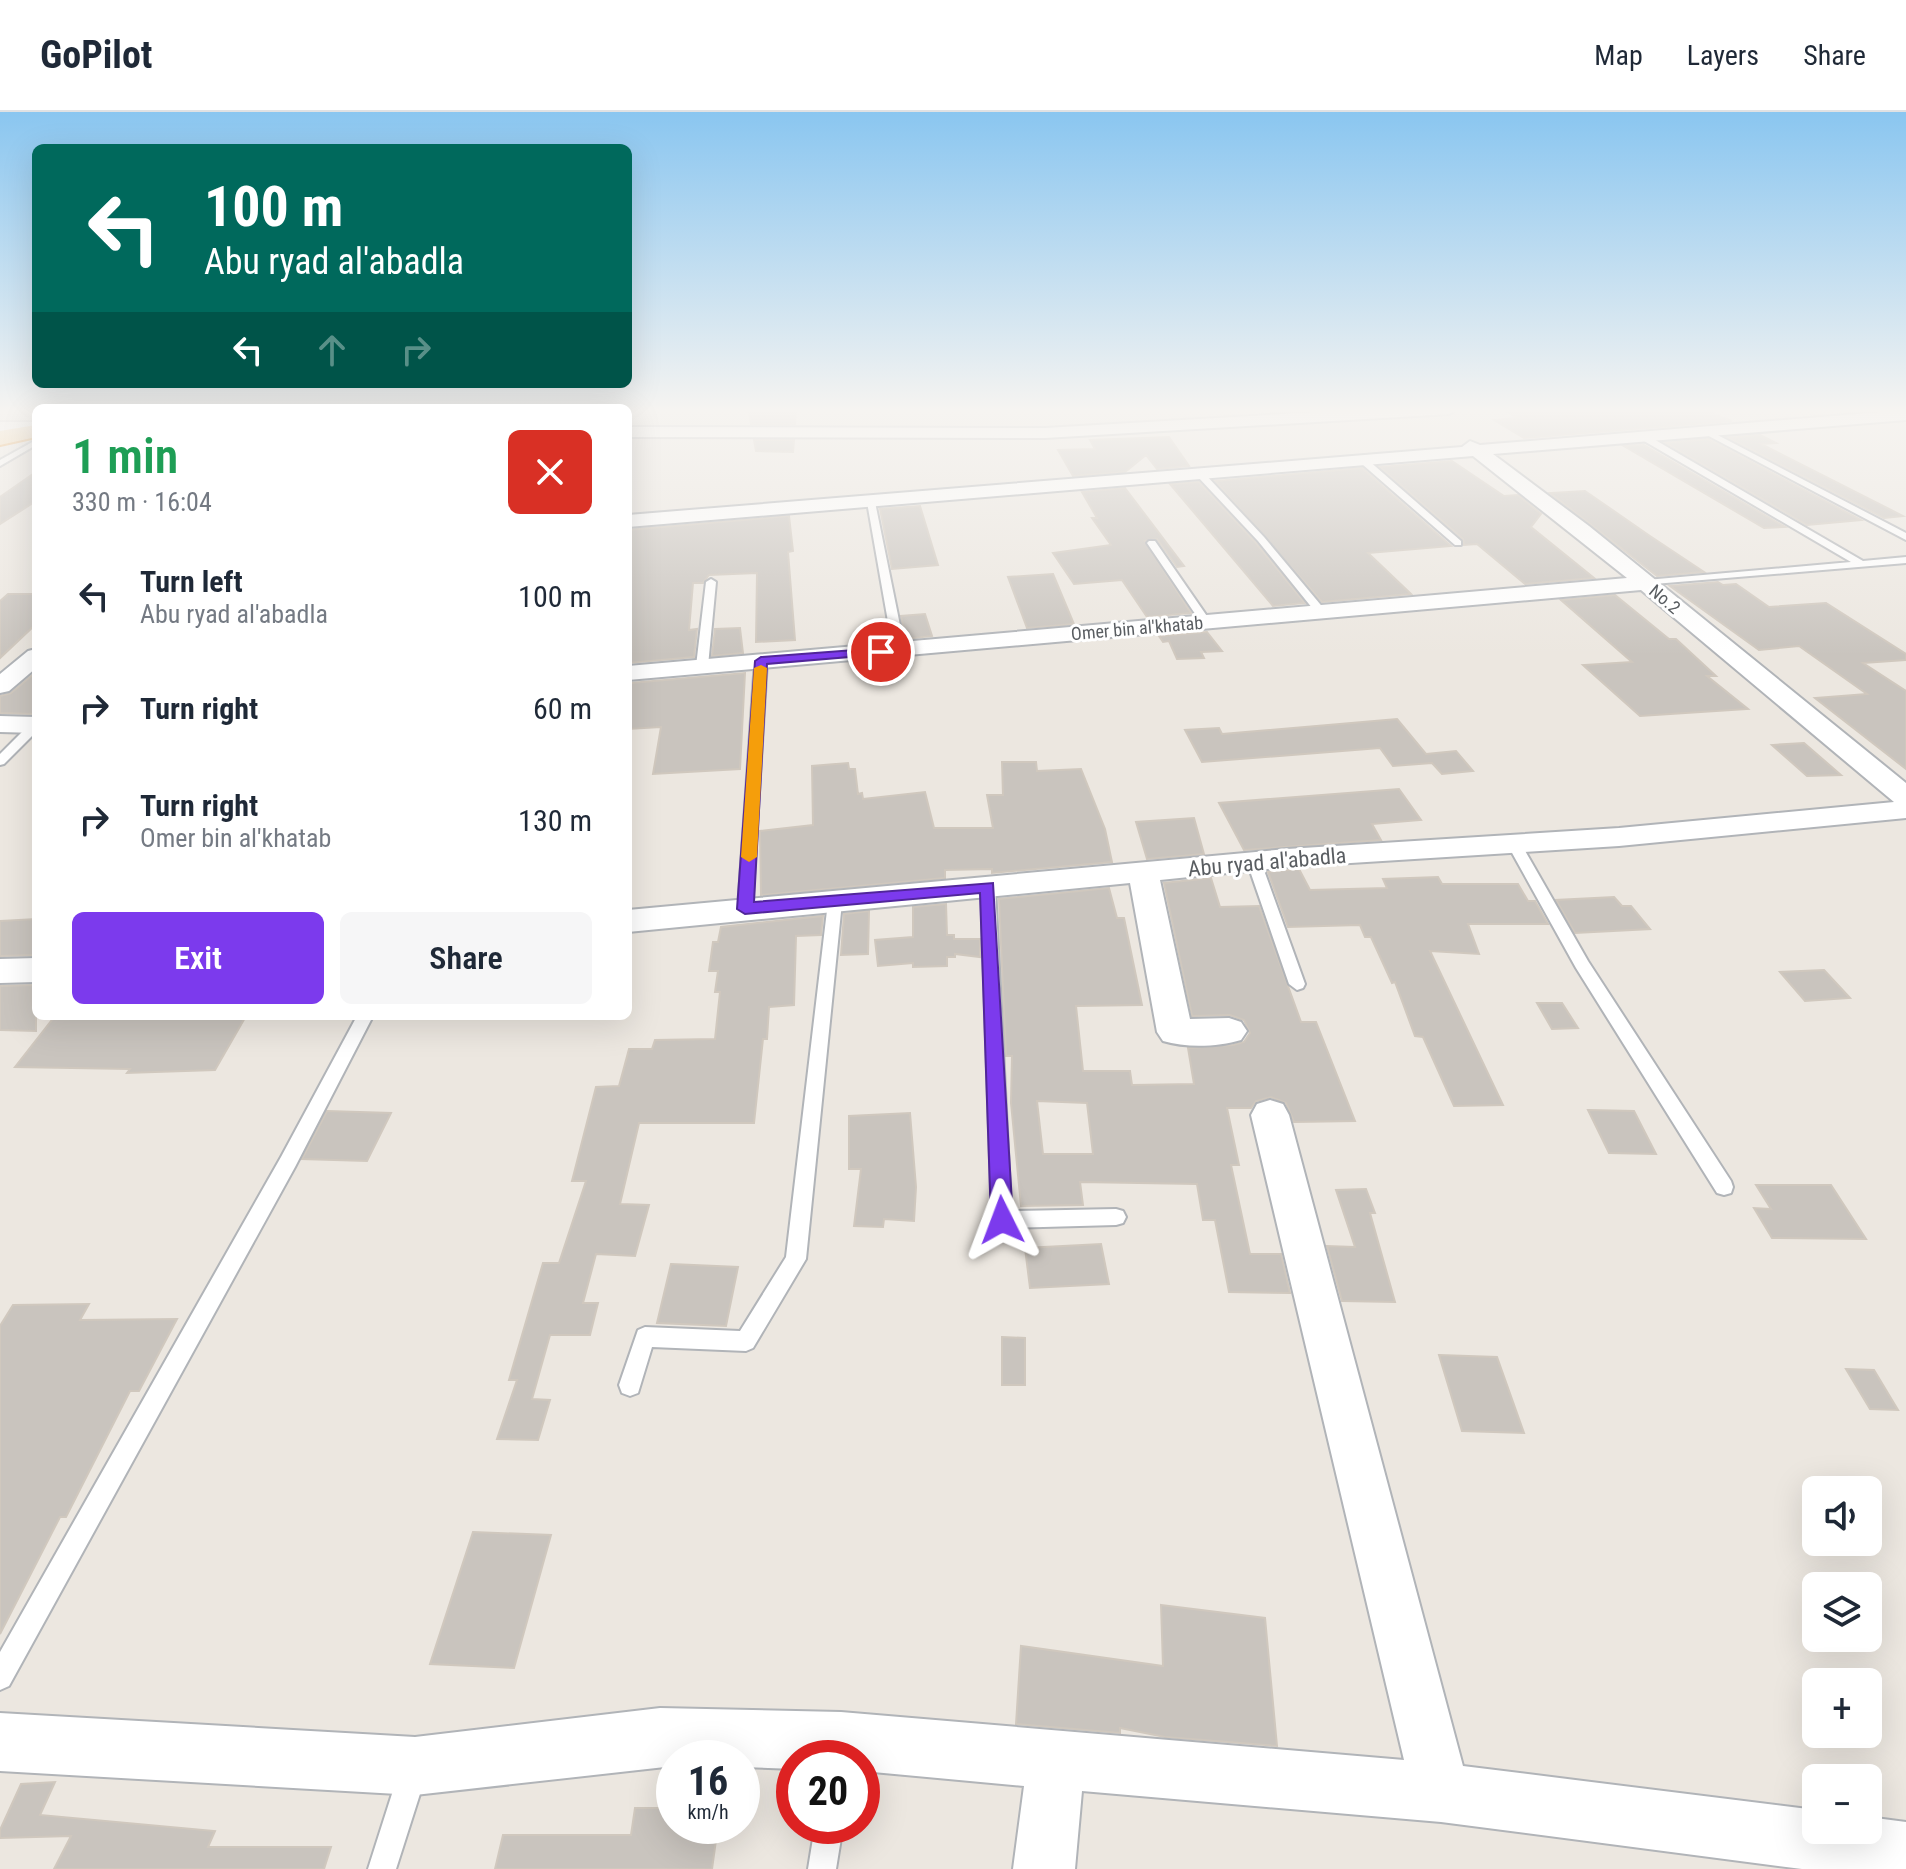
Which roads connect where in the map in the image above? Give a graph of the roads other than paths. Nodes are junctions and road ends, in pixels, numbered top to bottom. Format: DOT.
graph roads {
  1 [pos="1006,491"];
  2 [pos="1216,491"];
  3 [pos="1398,491"];
  4 [pos="1528,491"];
  5 [pos="1736,491"];
  6 [pos="1819,491"];
  7 [pos="871,502"];
  8 [pos="632,521"];
  9 [pos="1906,537"];
  10 [pos="1152,543"];
  11 [pos="1458,543"];
  12 [pos="1906,560"];
  13 [pos="1861,564"];
  14 [pos="711,582"];
  15 [pos="1646,583"];
  16 [pos="1321,612"];
  17 [pos="1206,622"];
  18 [pos="899,650"];
  19 [pos="32,659"];
  20 [pos="761,661"];
  21 [pos="702,666"];
  22 [pos="632,673"];
  23 [pos="0,686"];
  24 [pos="0,724"];
  25 [pos="32,725"];
  26 [pos="32,729"];
  27 [pos="0,761"];
  28 [pos="1906,797"];
  29 [pos="1906,809"];
  30 [pos="1513,842"];
  31 [pos="1254,862"];
  32 [pos="1143,873"];
  33 [pos="988,887"];
  34 [pos="835,902"];
  35 [pos="745,909"];
  36 [pos="632,921"];
  37 [pos="1297,984"];
  38 [pos="363,1020"];
  39 [pos="1229,1031"];
  40 [pos="1270,1115"];
  41 [pos="1724,1187"];
  42 [pos="1116,1217"];
  43 [pos="630,1385"];
  44 [pos="0,1677"];
  45 [pos="0,1742"];
  46 [pos="776,1745"];
  47 [pos="880,1751"];
  48 [pos="1056,1760"];
  49 [pos="415,1766"];
  50 [pos="1441,1793"];
  51 [pos="826,1844"];
  52 [pos="1906,1852"];
  53 [pos="382,1869"];
  54 [pos="822,1869"];
  55 [pos="1044,1869"];
  1 -- 7 [label="street"];
  2 -- 16 [label="lane"];
  3 -- 11 [label="lane"];
  4 -- 15 [label="street, No.2"];
  5 -- 13 [label="lane"];
  6 -- 9 [label="lane"];
  7 -- 8 [label="street"];
  7 -- 18 [label="lane"];
  10 -- 17 [label="lane"];
  12 -- 13 [label="lane"];
  13 -- 15 [label="lane"];
  14 -- 21 [label="lane"];
  15 -- 16 [label="street, Omer bin al'khatab"];
  15 -- 28 [label="street, No.2"];
  16 -- 17 [label="street, Omer bin al'khatab"];
  17 -- 18 [label="street, Omer bin al'khatab"];
  18 -- 20 [label="street, Omer bin al'khatab"];
  19 -- 23 [label="street"];
  20 -- 21 [label="street, Omer bin al'khatab"];
  20 -- 35 [label="lane"];
  21 -- 22 [label="street, Omer bin al'khatab"];
  24 -- 25 [label="street"];
  26 -- 27 [label="lane"];
  29 -- 30 [label="street, Abu ryad al'abadla"];
  30 -- 31 [label="street, Abu ryad al'abadla"];
  30 -- 41 [label="lane"];
  31 -- 32 [label="street, Abu ryad al'abadla"];
  31 -- 37 [label="lane"];
  32 -- 33 [label="street, Abu ryad al'abadla"];
  32 -- 39 [label="street"];
  33 -- 34 [label="street, Abu ryad al'abadla"];
  33 -- 42 [label="lane"];
  34 -- 35 [label="street, Abu ryad al'abadla"];
  34 -- 43 [label="lane"];
  35 -- 36 [label="street, Abu ryad al'abadla"];
  38 -- 44 [label="lane"];
  40 -- 50 [label="street"];
  45 -- 49 [label="street"];
  46 -- 49 [label="street"];
  47 -- 48 [label="street"];
  48 -- 50 [label="street"];
  48 -- 55 [label="street"];
  49 -- 53 [label="lane"];
  50 -- 52 [label="street"];
  51 -- 54 [label="lane"];
}
